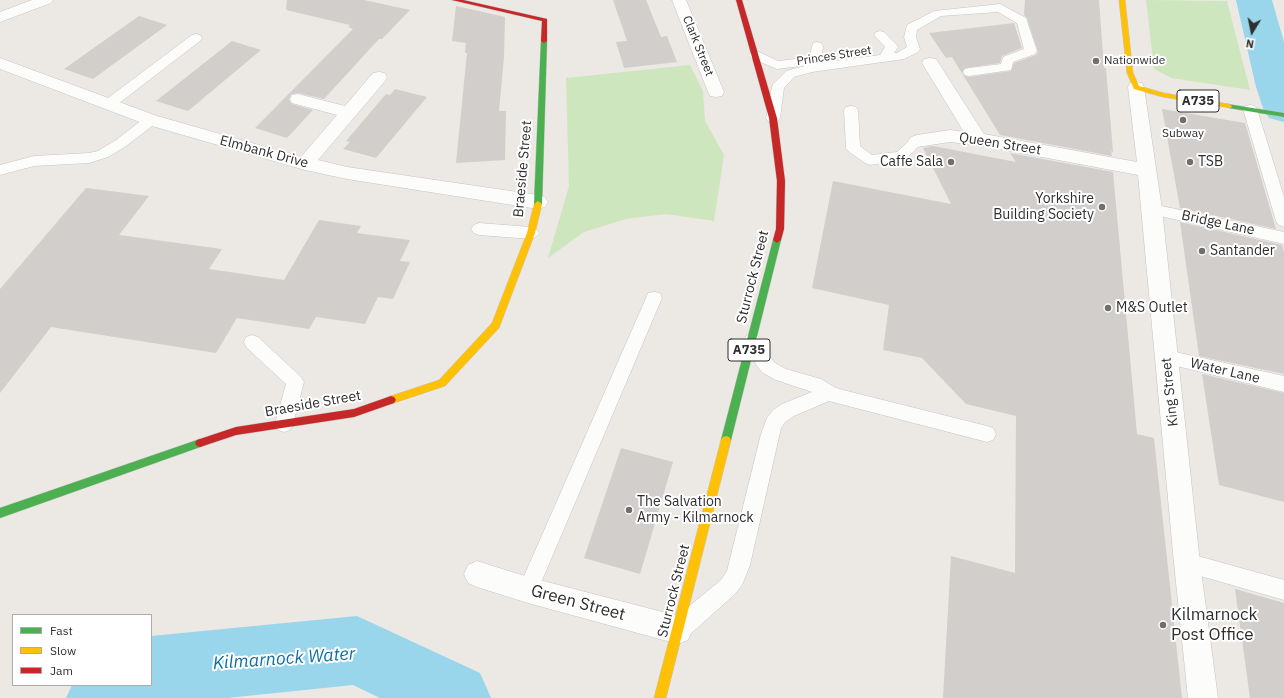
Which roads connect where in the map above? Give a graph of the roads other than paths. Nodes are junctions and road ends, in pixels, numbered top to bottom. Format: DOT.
graph roads {
  1 [pos="46,0"];
  2 [pos="455,0"];
  3 [pos="679,0"];
  4 [pos="739,0"];
  5 [pos="1122,0"];
  6 [pos="0,17"];
  7 [pos="880,35"];
  8 [pos="196,38"];
  9 [pos="912,43"];
  10 [pos="817,46"];
  11 [pos="892,53"];
  12 [pos="755,55"];
  13 [pos="808,61"];
  14 [pos="0,63"];
  15 [pos="930,63"];
  16 [pos="969,72"];
  17 [pos="379,77"];
  18 [pos="1136,87"];
  19 [pos="716,92"];
  20 [pos="298,99"];
  21 [pos="109,104"];
  22 [pos="852,110"];
  23 [pos="1256,110"];
  24 [pos="348,112"];
  25 [pos="1284,115"];
  26 [pos="773,118"];
  27 [pos="151,120"];
  28 [pos="978,139"];
  29 [pos="917,141"];
  30 [pos="305,164"];
  31 [pos="0,170"];
  32 [pos="1146,170"];
  33 [pos="538,202"];
  34 [pos="1152,209"];
  35 [pos="1284,221"];
  36 [pos="479,229"];
  37 [pos="531,233"];
  38 [pos="1284,238"];
  39 [pos="654,298"];
  40 [pos="752,341"];
  41 [pos="252,342"];
  42 [pos="1166,357"];
  43 [pos="1284,384"];
  44 [pos="828,393"];
  45 [pos="284,424"];
  46 [pos="988,434"];
  47 [pos="0,513"];
  48 [pos="1187,563"];
  49 [pos="477,574"];
  50 [pos="528,590"];
  51 [pos="1284,590"];
  52 [pos="678,630"];
  53 [pos="660,698"];
  54 [pos="1203,698"];
  1 -- 6 [label="street"];
  2 -- 33 [label="main road, Braeside Street"];
  3 -- 19 [label="street, Clark Street"];
  4 -- 12 [label="main road, Sturrock Street / A735"];
  5 -- 18 [label="main road"];
  7 -- 11 [label="lane"];
  8 -- 21 [label="lane"];
  9 -- 11 [label="lane, Princes Street"];
  9 -- 15 [label="lane"];
  9 -- 16 [label="lane"];
  10 -- 13 [label="lane"];
  11 -- 13 [label="lane, Princes Street"];
  11 -- 15 [label="lane, Princes Street"];
  11 -- 26 [label="lane, Princes Street"];
  12 -- 13 [label="lane, Princes Street"];
  12 -- 26 [label="main road, Sturrock Street / A735"];
  14 -- 21 [label="street, Elmbank Drive"];
  15 -- 28 [label="street"];
  17 -- 24 [label="street"];
  18 -- 23 [label="main road, A735"];
  18 -- 32 [label="street, King Street"];
  20 -- 24 [label="street"];
  21 -- 27 [label="street, Elmbank Drive"];
  22 -- 29 [label="lane, Queen Street"];
  23 -- 25 [label="main road, A735"];
  23 -- 35 [label="lane"];
  24 -- 30 [label="street"];
  26 -- 40 [label="main road, Sturrock Street / A735"];
  27 -- 30 [label="street, Elmbank Drive"];
  27 -- 31 [label="lane"];
  28 -- 29 [label="street, Queen Street"];
  28 -- 32 [label="street, Queen Street"];
  30 -- 33 [label="street, Elmbank Drive"];
  32 -- 34 [label="street, King Street"];
  33 -- 37 [label="main road, Braeside Street"];
  34 -- 38 [label="lane, Bridge Lane"];
  34 -- 42 [label="street, King Street"];
  36 -- 37 [label="lane"];
  37 -- 45 [label="main road, Braeside Street"];
  39 -- 50 [label="lane"];
  40 -- 44 [label="lane"];
  40 -- 52 [label="main road, Sturrock Street / A735"];
  41 -- 45 [label="lane"];
  42 -- 43 [label="lane, Water Lane"];
  42 -- 48 [label="street, King Street"];
  44 -- 46 [label="lane"];
  44 -- 52 [label="lane"];
  45 -- 47 [label="main road, Braeside Street"];
  48 -- 51 [label="lane"];
  48 -- 54 [label="street, King Street"];
  49 -- 50 [label="street, Green Street"];
  50 -- 52 [label="street, Green Street"];
  52 -- 53 [label="main road, Sturrock Street / A735"];
}
